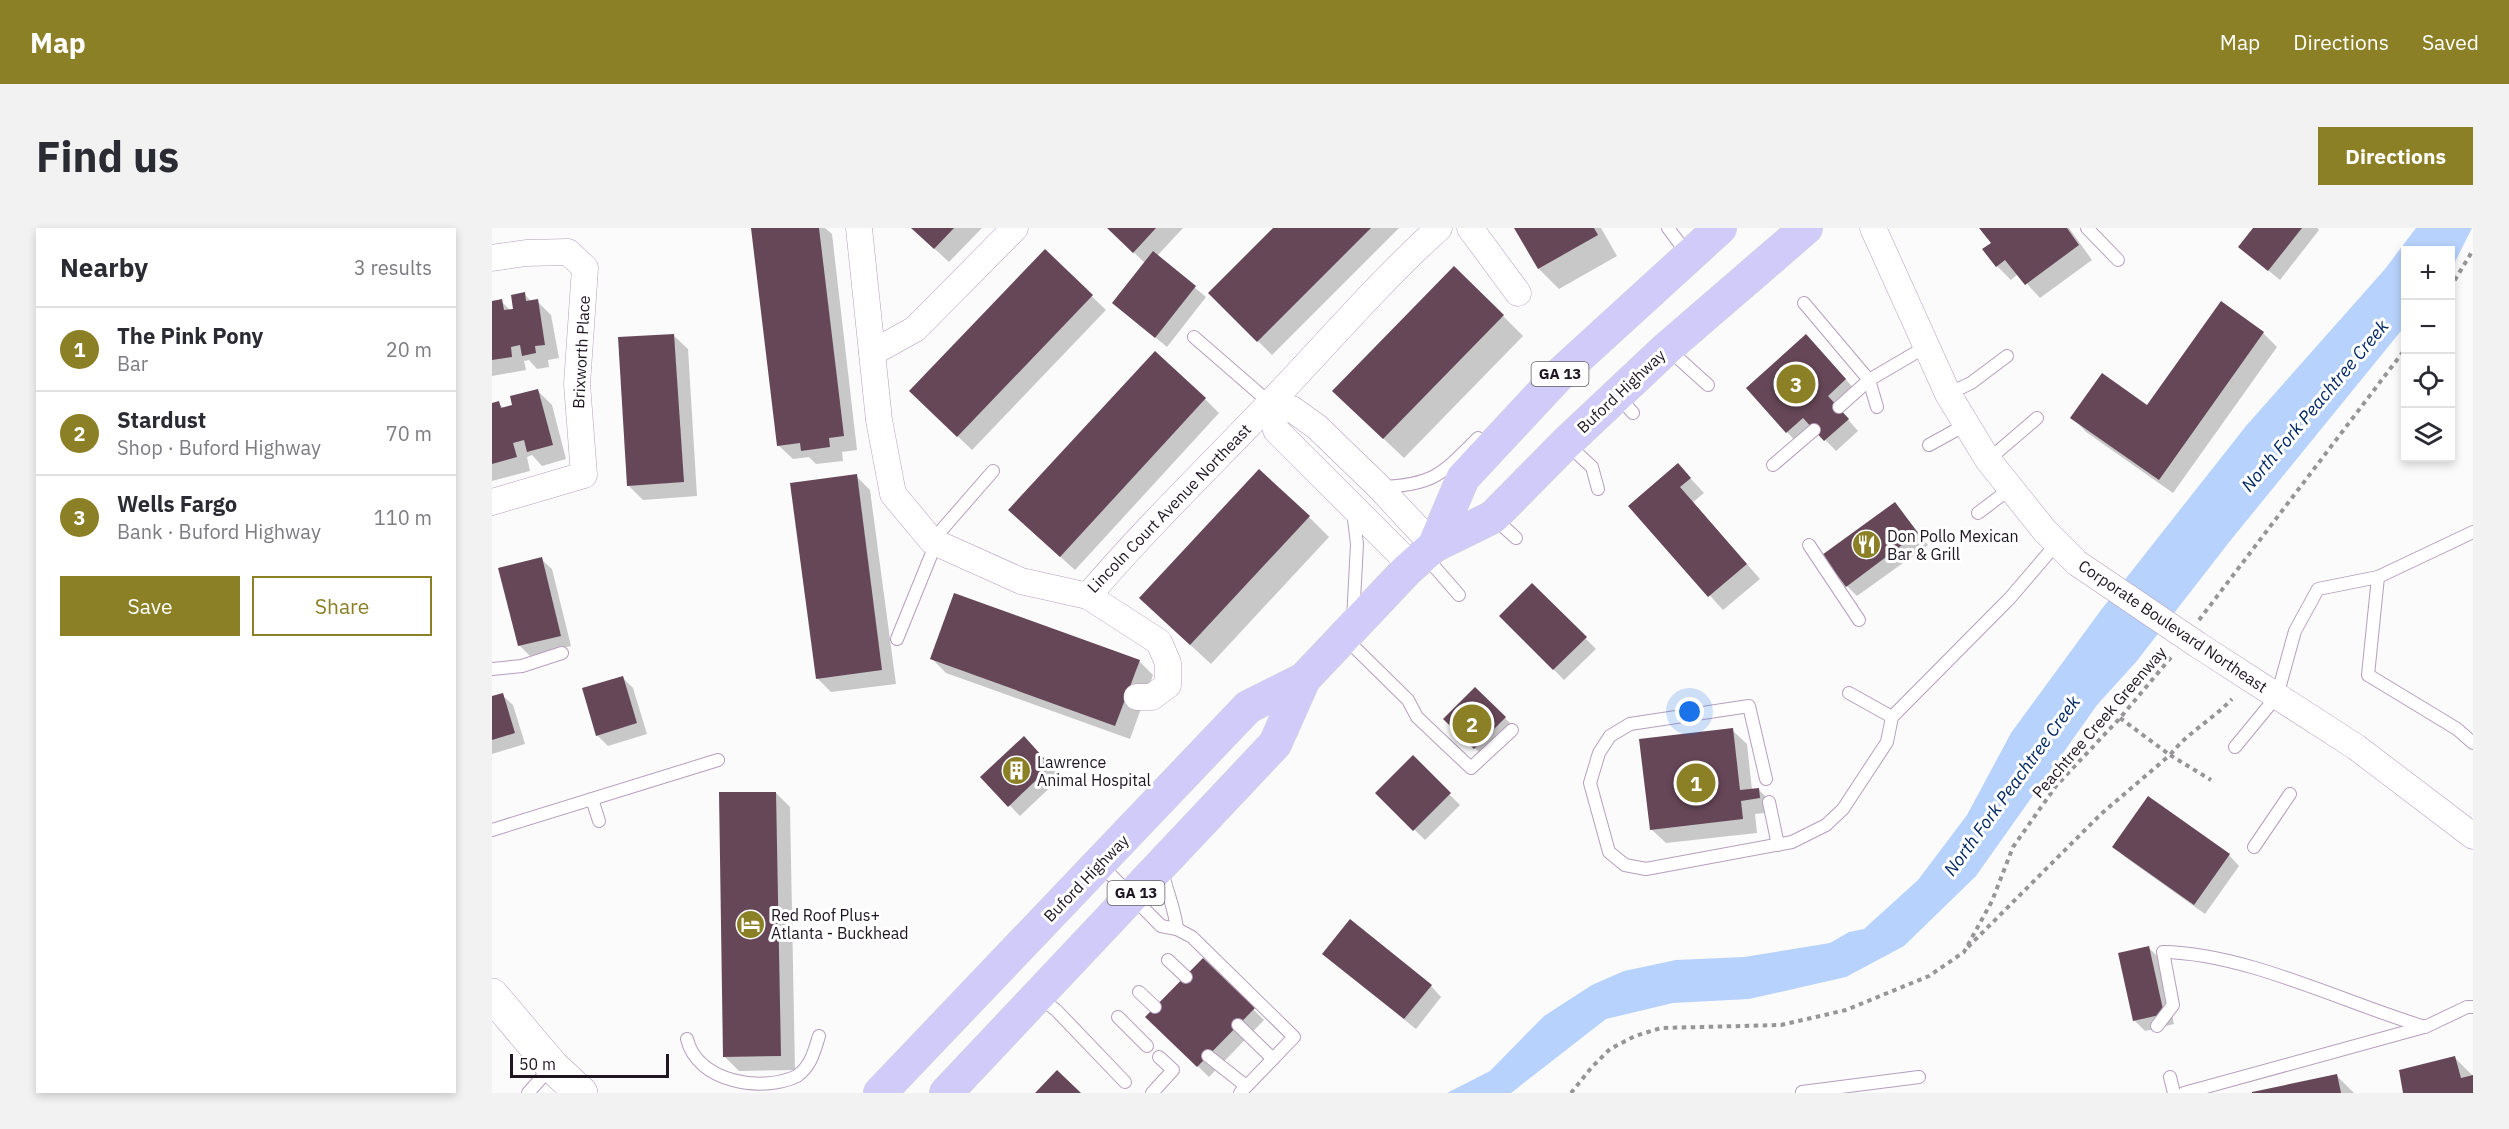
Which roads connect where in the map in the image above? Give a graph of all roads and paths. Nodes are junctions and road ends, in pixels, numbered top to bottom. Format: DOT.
graph roads {
  1 [pos="859,228"];
  2 [pos="1015,228"];
  3 [pos="1439,228"];
  4 [pos="1470,228"];
  5 [pos="1668,228"];
  6 [pos="1720,228"];
  7 [pos="1806,228"];
  8 [pos="1874,228"];
  9 [pos="2088,228"];
  10 [pos="2473,250"];
  11 [pos="1689,256"];
  12 [pos="492,258"];
  13 [pos="2118,260"];
  14 [pos="2455,281"];
  15 [pos="1518,293"];
  16 [pos="1804,303"];
  17 [pos="1194,337"];
  18 [pos="1926,346"];
  19 [pos="1667,348"];
  20 [pos="872,353"];
  21 [pos="2402,354"];
  22 [pos="2007,356"];
  23 [pos="1869,380"];
  24 [pos="1708,385"];
  25 [pos="1948,394"];
  26 [pos="1270,404"];
  27 [pos="1839,407"];
  28 [pos="1877,407"];
  29 [pos="2037,418"];
  30 [pos="1966,424"];
  31 [pos="1491,426"];
  32 [pos="1814,430"];
  33 [pos="1566,443"];
  34 [pos="1929,445"];
  35 [pos="1988,460"];
  36 [pos="1773,465"];
  37 [pos="993,471"];
  38 [pos="1342,472"];
  39 [pos="1379,487"];
  40 [pos="1598,489"];
  41 [pos="2011,489"];
  42 [pos="492,502"];
  43 [pos="1352,506"];
  44 [pos="1978,513"];
  45 [pos="2473,532"];
  46 [pos="934,542"];
  47 [pos="2057,543"];
  48 [pos="1809,545"];
  49 [pos="1423,556"];
  50 [pos="2378,577"];
  51 [pos="1460,595"];
  52 [pos="1088,596"];
  53 [pos="1858,620"];
  54 [pos="1349,633"];
  55 [pos="897,639"];
  56 [pos="2191,639"];
  57 [pos="562,653"];
  58 [pos="492,669"];
  59 [pos="1304,679"];
  60 [pos="1849,693"];
  61 [pos="2277,696"];
  62 [pos="1137,697"];
  63 [pos="2232,699"];
  64 [pos="1892,717"];
  65 [pos="2120,718"];
  66 [pos="1512,730"];
  67 [pos="2473,743"];
  68 [pos="2235,747"];
  69 [pos="2170,755"];
  70 [pos="718,760"];
  71 [pos="1766,779"];
  72 [pos="2211,780"];
  73 [pos="2290,794"];
  74 [pos="592,799"];
  75 [pos="1769,802"];
  76 [pos="599,821"];
  77 [pos="492,830"];
  78 [pos="2473,836"];
  79 [pos="1778,845"];
  80 [pos="2254,847"];
  81 [pos="1099,863"];
  82 [pos="1161,867"];
  83 [pos="1132,897"];
  84 [pos="1177,929"];
  85 [pos="1964,952"];
  86 [pos="1168,960"];
  87 [pos="1185,976"];
  88 [pos="1139,992"];
  89 [pos="1038,997"];
  90 [pos="495,1003"];
  91 [pos="1155,1007"];
  92 [pos="2470,1007"];
  93 [pos="1118,1017"];
  94 [pos="1238,1025"];
  95 [pos="2157,1026"];
  96 [pos="2425,1027"];
  97 [pos="819,1036"];
  98 [pos="687,1039"];
  99 [pos="1147,1046"];
  100 [pos="1208,1056"];
  101 [pos="1159,1057"];
  102 [pos="1273,1059"];
  103 [pos="552,1066"];
  104 [pos="1919,1077"];
  105 [pos="2170,1077"];
  106 [pos="1125,1082"];
  107 [pos="1243,1090"];
  108 [pos="1802,1092"];
  109 [pos="528,1093"];
  110 [pos="581,1093"];
  111 [pos="880,1093"];
  112 [pos="946,1093"];
  113 [pos="1152,1093"];
  114 [pos="1571,1093"];
  115 [pos="2174,1093"];
  116 [pos="2184,1093"];
  1 -- 20 [label="street, Lincoln Court Avenue Northeast"];
  2 -- 20 [label="street"];
  3 -- 26 [label="street, Lincoln Court Avenue Northeast"];
  4 -- 15 [label="street"];
  5 -- 11 [label="lane"];
  6 -- 11 [label="main road, Buford Highway / GA 13"];
  7 -- 19 [label="main road, Buford Highway / GA 13"];
  8 -- 18 [label="street, Corporate Boulevard Northeast"];
  9 -- 13 [label="lane"];
  10 -- 14 [label="path"];
  11 -- 49 [label="main road, Buford Highway / GA 13"];
  12 -- 42 [label="street, Brixworth Place"];
  16 -- 23 [label="lane"];
  17 -- 26 [label="lane"];
  18 -- 23 [label="lane"];
  18 -- 25 [label="street, Corporate Boulevard Northeast"];
  19 -- 24 [label="lane"];
  19 -- 33 [label="main road, Buford Highway / GA 13"];
  20 -- 46 [label="street, Lincoln Court Avenue Northeast"];
  21 -- 56 [label="path, Peachtree Creek Greenway"];
  22 -- 25 [label="lane"];
  23 -- 27 [label="lane"];
  23 -- 28 [label="lane"];
  25 -- 30 [label="street, Corporate Boulevard Northeast"];
  26 -- 38 [label="street"];
  26 -- 52 [label="street, Lincoln Court Avenue Northeast"];
  29 -- 35 [label="lane"];
  30 -- 34 [label="lane"];
  30 -- 35 [label="street, Corporate Boulevard Northeast"];
  31 -- 39 [label="lane"];
  32 -- 36 [label="lane"];
  33 -- 40 [label="lane"];
  33 -- 49 [label="main road, Buford Highway / GA 13"];
  35 -- 41 [label="street, Corporate Boulevard Northeast"];
  37 -- 46 [label="lane"];
  38 -- 39 [label="street"];
  38 -- 43 [label="street"];
  39 -- 49 [label="street"];
  41 -- 44 [label="lane"];
  41 -- 47 [label="street, Corporate Boulevard Northeast"];
  43 -- 49 [label="street"];
  43 -- 54 [label="lane"];
  45 -- 50 [label="lane"];
  46 -- 52 [label="street, Lincoln Court Avenue Northeast"];
  46 -- 55 [label="lane"];
  47 -- 56 [label="street, Corporate Boulevard Northeast, bridge"];
  47 -- 64 [label="lane"];
  48 -- 53 [label="lane"];
  49 -- 51 [label="lane"];
  49 -- 54 [label="main road, Buford Highway / GA 13"];
  50 -- 61 [label="lane"];
  50 -- 67 [label="lane"];
  52 -- 62 [label="street"];
  54 -- 59 [label="main road, Buford Highway / GA 13"];
  54 -- 66 [label="lane"];
  56 -- 61 [label="street, Corporate Boulevard Northeast"];
  56 -- 65 [label="path, Peachtree Creek Greenway"];
  57 -- 58 [label="lane"];
  59 -- 81 [label="main road, Buford Highway / GA 13"];
  59 -- 82 [label="main road, Buford Highway / GA 13"];
  60 -- 64 [label="lane"];
  61 -- 68 [label="lane"];
  61 -- 78 [label="street, Corporate Boulevard Northeast"];
  63 -- 69 [label="path, Peachtree Creek Greenway"];
  64 -- 79 [label="lane"];
  65 -- 69 [label="path"];
  65 -- 85 [label="path, Peachtree Creek Greenway"];
  69 -- 72 [label="path"];
  69 -- 85 [label="path, Peachtree Creek Greenway"];
  70 -- 74 [label="lane"];
  71 -- 79 [label="lane"];
  73 -- 80 [label="lane"];
  74 -- 76 [label="lane"];
  74 -- 77 [label="lane"];
  75 -- 79 [label="lane"];
  81 -- 83 [label="lane"];
  81 -- 111 [label="main road, Buford Highway / GA 13"];
  82 -- 83 [label="main road, Buford Highway / GA 13"];
  82 -- 84 [label="lane"];
  83 -- 84 [label="lane"];
  83 -- 89 [label="main road, Buford Highway / GA 13"];
  84 -- 102 [label="lane"];
  85 -- 114 [label="path, Peachtree Creek Greenway"];
  86 -- 87 [label="lane"];
  88 -- 91 [label="lane"];
  89 -- 106 [label="lane"];
  89 -- 112 [label="main road, Buford Highway / GA 13"];
  90 -- 103 [label="main road"];
  92 -- 96 [label="lane"];
  93 -- 99 [label="lane"];
  94 -- 102 [label="lane"];
  95 -- 96 [label="lane"];
  96 -- 116 [label="lane"];
  97 -- 98 [label="lane"];
  100 -- 107 [label="lane"];
  101 -- 113 [label="lane"];
  102 -- 107 [label="lane"];
  103 -- 109 [label="lane"];
  103 -- 110 [label="main road"];
  104 -- 108 [label="lane"];
  105 -- 115 [label="lane"];
}
